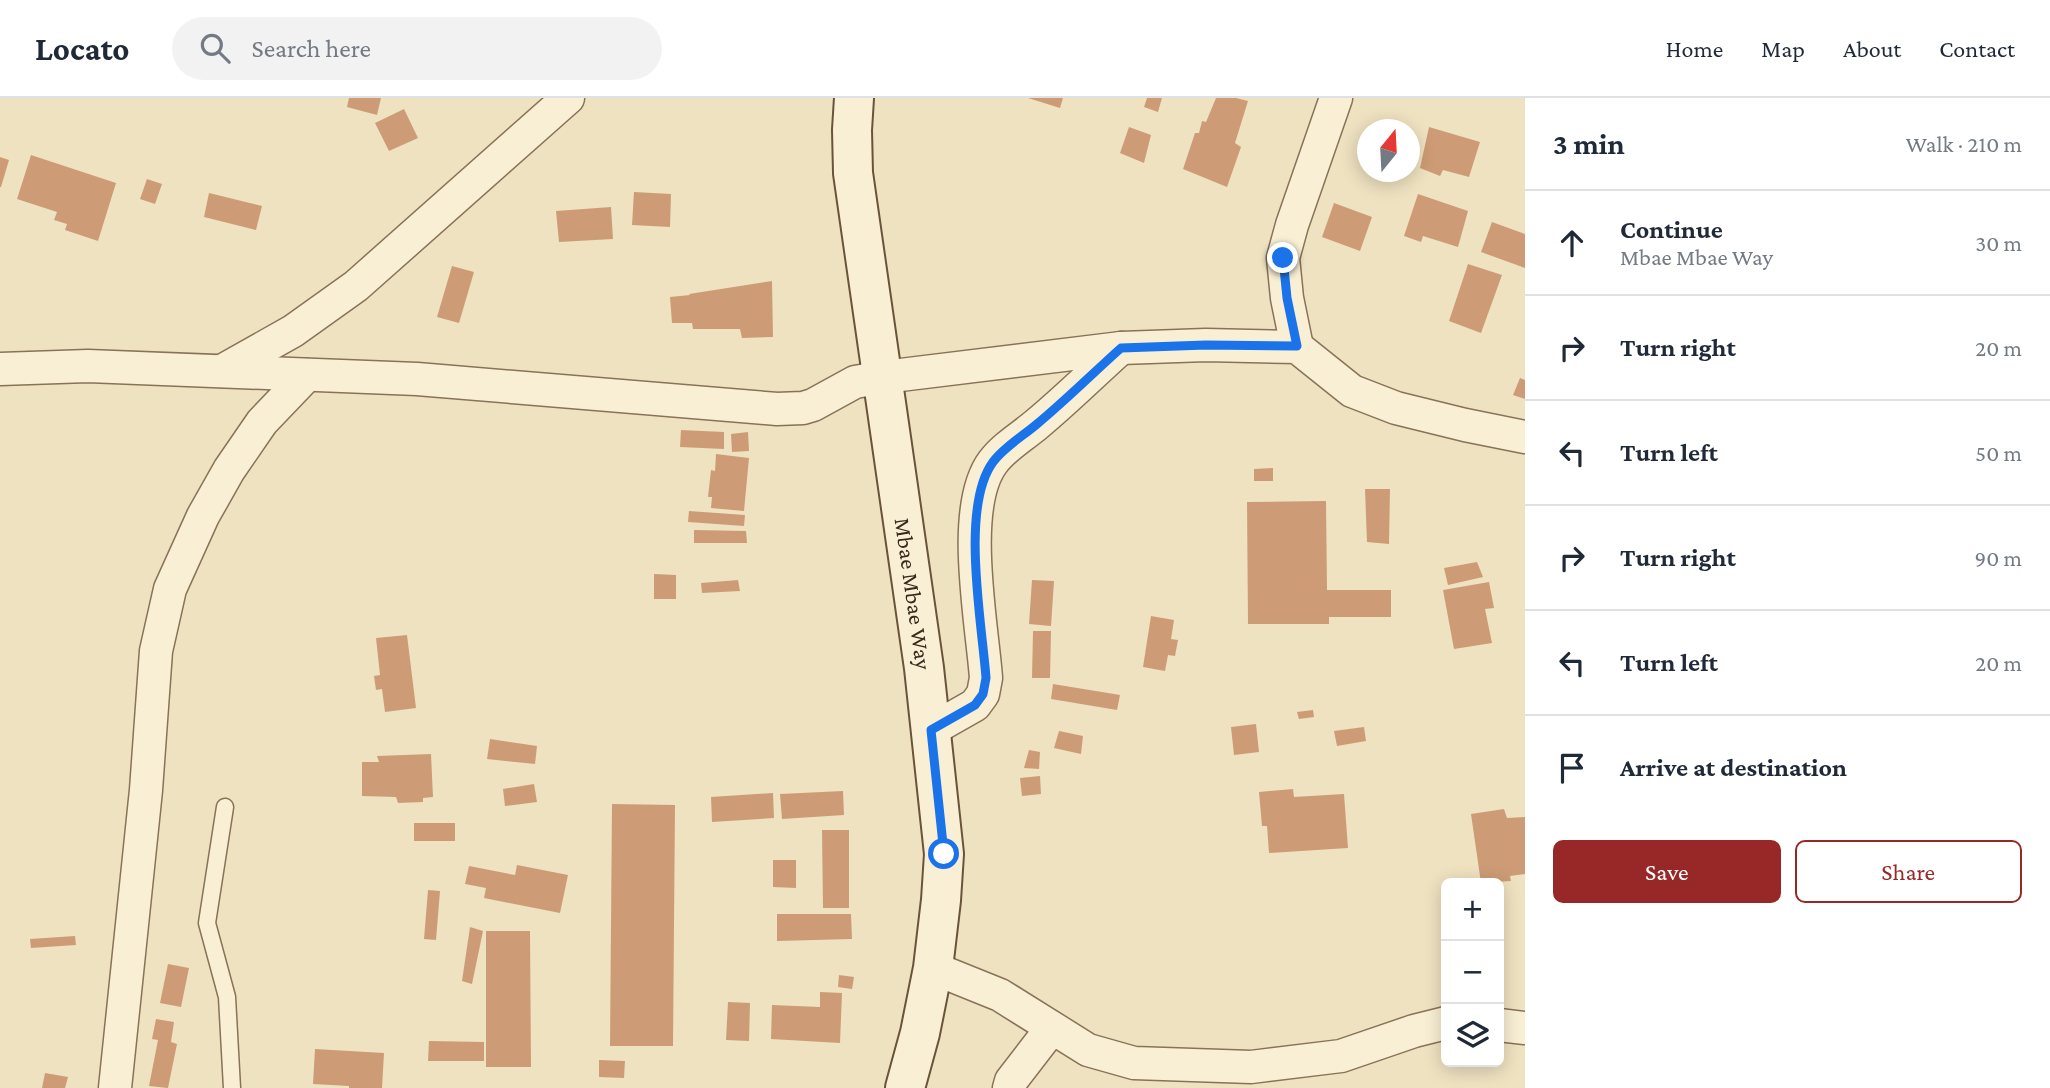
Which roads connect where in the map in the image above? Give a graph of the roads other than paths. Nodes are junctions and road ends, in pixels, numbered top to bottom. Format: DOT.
graph roads {
  1 [pos="568,98"];
  2 [pos="854,98"];
  3 [pos="1336,98"];
  4 [pos="1297,346"];
  5 [pos="1121,348"];
  6 [pos="0,369"];
  7 [pos="221,371"];
  8 [pos="307,374"];
  9 [pos="884,377"];
  10 [pos="1525,437"];
  11 [pos="931,730"];
  12 [pos="225,807"];
  13 [pos="933,968"];
  14 [pos="1441,1024"];
  15 [pos="1504,1026"];
  16 [pos="1525,1028"];
  17 [pos="1051,1029"];
  18 [pos="115,1088"];
  19 [pos="232,1088"];
  20 [pos="905,1088"];
  21 [pos="1009,1088"];
  1 -- 7 [label="street"];
  2 -- 9 [label="street, Mbae Mbae Way"];
  3 -- 4 [label="street"];
  4 -- 5 [label="street"];
  4 -- 10 [label="street"];
  5 -- 9 [label="street"];
  5 -- 11 [label="street"];
  6 -- 7 [label="street"];
  7 -- 8 [label="street"];
  8 -- 9 [label="street"];
  8 -- 18 [label="street"];
  9 -- 11 [label="street, Mbae Mbae Way"];
  11 -- 13 [label="street, Mbae Mbae Way"];
  12 -- 19 [label="lane"];
  13 -- 17 [label="street"];
  13 -- 20 [label="street, Mbae Mbae Way"];
  14 -- 17 [label="street"];
  15 -- 16 [label="street"];
  17 -- 21 [label="street"];
}
